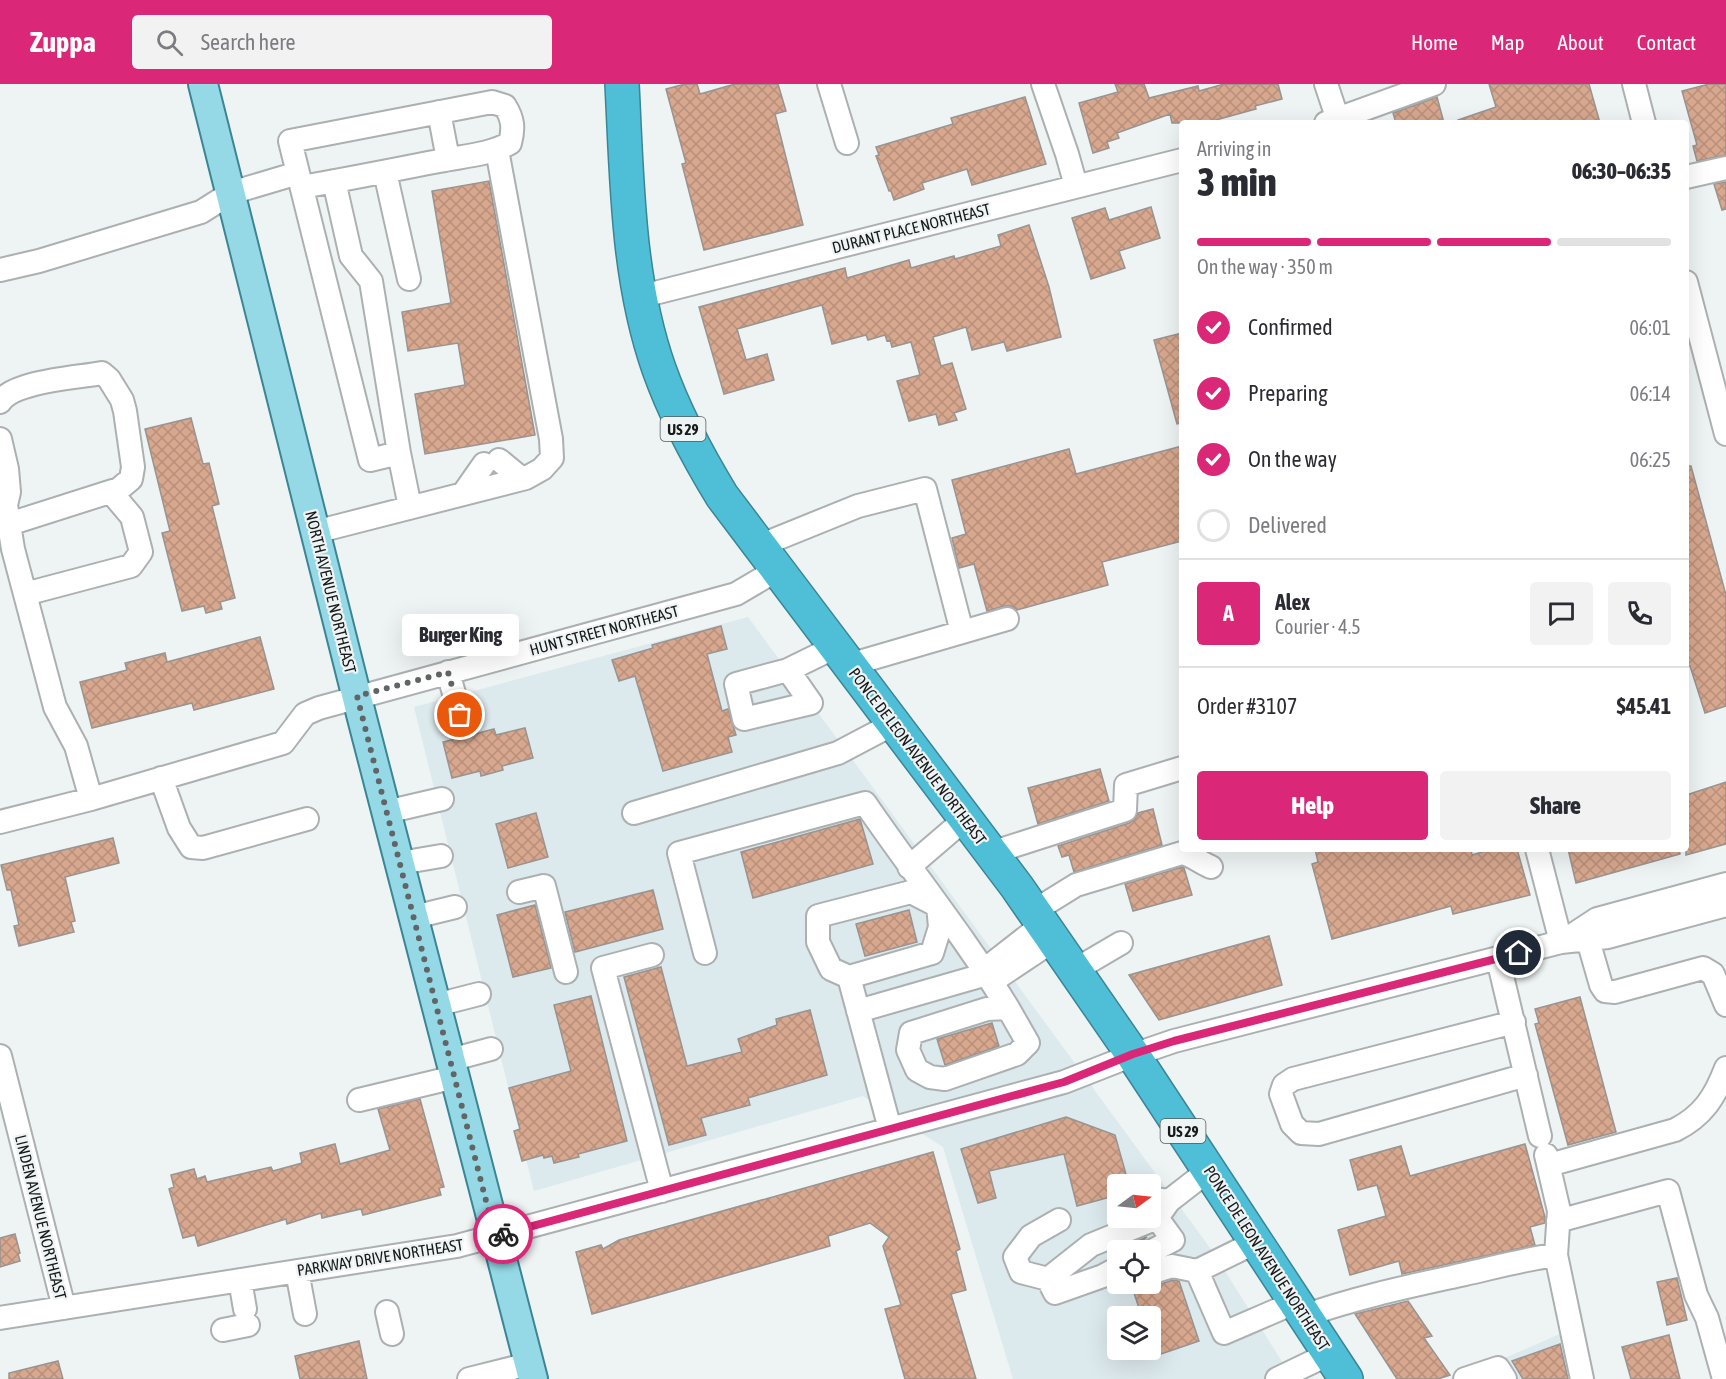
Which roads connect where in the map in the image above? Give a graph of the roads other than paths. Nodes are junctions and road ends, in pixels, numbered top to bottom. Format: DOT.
graph roads {
  1 [pos="203,84"];
  2 [pos="622,84"];
  3 [pos="829,84"];
  4 [pos="1043,84"];
  5 [pos="1326,84"];
  6 [pos="1434,84"];
  7 [pos="1634,84"];
  8 [pos="439,112"];
  9 [pos="1334,120"];
  10 [pos="1339,120"];
  11 [pos="1643,120"];
  12 [pos="847,143"];
  13 [pos="497,150"];
  14 [pos="448,159"];
  15 [pos="1179,160"];
  16 [pos="1726,168"];
  17 [pos="385,171"];
  18 [pos="1689,176"];
  19 [pos="300,180"];
  20 [pos="334,181"];
  21 [pos="1077,186"];
  22 [pos="231,193"];
  23 [pos="0,270"];
  24 [pos="409,279"];
  25 [pos="1689,293"];
  26 [pos="639,297"];
  27 [pos="0,402"];
  28 [pos="1726,434"];
  29 [pos="0,439"];
  30 [pos="399,453"];
  31 [pos="522,479"];
  32 [pos="111,492"];
  33 [pos="463,494"];
  34 [pos="410,507"];
  35 [pos="9,524"];
  36 [pos="315,532"];
  37 [pos="768,558"];
  38 [pos="8,564"];
  39 [pos="25,594"];
  40 [pos="1007,619"];
  41 [pos="962,632"];
  42 [pos="842,656"];
  43 [pos="788,670"];
  44 [pos="448,672"];
  45 [pos="357,696"];
  46 [pos="460,715"];
  47 [pos="893,724"];
  48 [pos="1179,769"];
  49 [pos="161,778"];
  50 [pos="91,799"];
  51 [pos="442,799"];
  52 [pos="386,812"];
  53 [pos="634,813"];
  54 [pos="307,819"];
  55 [pos="965,819"];
  56 [pos="0,822"];
  57 [pos="1538,852"];
  58 [pos="991,853"];
  59 [pos="441,856"];
  60 [pos="400,863"];
  61 [pos="909,867"];
  62 [pos="1211,867"];
  63 [pos="1726,884"];
  64 [pos="519,892"];
  65 [pos="1726,905"];
  66 [pos="938,906"];
  67 [pos="456,907"];
  68 [pos="414,917"];
  69 [pos="1043,925"];
  70 [pos="1588,940"];
  71 [pos="1561,942"];
  72 [pos="1121,943"];
  73 [pos="705,953"];
  74 [pos="652,955"];
  75 [pos="1498,959"];
  76 [pos="1075,970"];
  77 [pos="566,972"];
  78 [pos="987,974"];
  79 [pos="849,976"];
  80 [pos="479,994"];
  81 [pos="436,1005"];
  82 [pos="1726,1005"];
  83 [pos="1008,1008"];
  84 [pos="858,1011"];
  85 [pos="1514,1022"];
  86 [pos="490,1048"];
  87 [pos="1017,1054"];
  88 [pos="1133,1054"];
  89 [pos="0,1056"];
  90 [pos="1726,1068"];
  91 [pos="453,1069"];
  92 [pos="1526,1075"];
  93 [pos="1030,1091"];
  94 [pos="359,1100"];
  95 [pos="890,1129"];
  96 [pos="9,1131"];
  97 [pos="1547,1160"];
  98 [pos="1209,1170"];
  99 [pos="662,1191"];
  100 [pos="1161,1205"];
  101 [pos="1161,1211"];
  102 [pos="1059,1220"];
  103 [pos="1558,1221"];
  104 [pos="1121,1228"];
  105 [pos="495,1236"];
  106 [pos="1256,1242"];
  107 [pos="1161,1246"];
  108 [pos="1556,1255"];
  109 [pos="1161,1270"];
  110 [pos="297,1271"];
  111 [pos="1197,1271"];
  112 [pos="1107,1274"];
  113 [pos="1048,1279"];
  114 [pos="240,1281"];
  115 [pos="1107,1288"];
  116 [pos="1091,1293"];
  117 [pos="64,1308"];
  118 [pos="1300,1309"];
  119 [pos="305,1314"];
  120 [pos="0,1318"];
  121 [pos="223,1330"];
  122 [pos="1337,1366"];
  123 [pos="531,1372"];
  124 [pos="469,1379"];
  125 [pos="1277,1379"];
  126 [pos="1466,1379"];
  127 [pos="1505,1379"];
  128 [pos="1582,1379"];
  129 [pos="1724,1379"];
  1 -- 22 [label="main road, NORTH AVENUE NORTHEAST"];
  2 -- 26 [label="highway, PONCE DE LEON AVENUE NORTHEAST / US 29"];
  3 -- 12 [label="street"];
  4 -- 21 [label="street"];
  5 -- 9 [label="street"];
  6 -- 10 [label="street"];
  7 -- 11 [label="street"];
  8 -- 13 [label="street"];
  8 -- 14 [label="street"];
  8 -- 19 [label="street"];
  13 -- 14 [label="street"];
  13 -- 31 [label="street"];
  14 -- 17 [label="street"];
  15 -- 21 [label="street, DURANT PLACE NORTHEAST"];
  16 -- 18 [label="street"];
  17 -- 20 [label="street"];
  17 -- 24 [label="street"];
  19 -- 20 [label="street"];
  19 -- 22 [label="street"];
  19 -- 30 [label="street"];
  20 -- 30 [label="street"];
  21 -- 26 [label="street, DURANT PLACE NORTHEAST"];
  22 -- 23 [label="street"];
  22 -- 36 [label="main road, NORTH AVENUE NORTHEAST"];
  25 -- 28 [label="street"];
  26 -- 37 [label="highway, PONCE DE LEON AVENUE NORTHEAST / US 29"];
  27 -- 32 [label="street"];
  29 -- 35 [label="street"];
  30 -- 34 [label="street"];
  31 -- 33 [label="street"];
  31 -- 33 [label="street"];
  32 -- 35 [label="street"];
  32 -- 39 [label="street"];
  33 -- 34 [label="street"];
  34 -- 36 [label="street"];
  35 -- 38 [label="street"];
  36 -- 45 [label="main road, NORTH AVENUE NORTHEAST"];
  37 -- 41 [label="street, HUNT STREET NORTHEAST"];
  37 -- 42 [label="highway, PONCE DE LEON AVENUE NORTHEAST / US 29"];
  37 -- 44 [label="street, HUNT STREET NORTHEAST"];
  38 -- 39 [label="street"];
  39 -- 50 [label="street"];
  40 -- 41 [label="street"];
  41 -- 42 [label="street"];
  42 -- 43 [label="street"];
  42 -- 47 [label="highway, PONCE DE LEON AVENUE NORTHEAST / US 29"];
  44 -- 45 [label="street, HUNT STREET NORTHEAST"];
  44 -- 46 [label="street"];
  45 -- 49 [label="street, HUNT STREET NORTHEAST"];
  45 -- 52 [label="main road, NORTH AVENUE NORTHEAST"];
  47 -- 53 [label="street"];
  47 -- 55 [label="highway, PONCE DE LEON AVENUE NORTHEAST / US 29"];
  48 -- 58 [label="street"];
  49 -- 50 [label="street, HUNT STREET NORTHEAST"];
  49 -- 54 [label="street"];
  50 -- 56 [label="street, HUNT STREET NORTHEAST"];
  51 -- 52 [label="street"];
  52 -- 60 [label="main road, NORTH AVENUE NORTHEAST"];
  55 -- 58 [label="highway, PONCE DE LEON AVENUE NORTHEAST / US 29"];
  55 -- 61 [label="street"];
  57 -- 71 [label="street"];
  58 -- 69 [label="highway, PONCE DE LEON AVENUE NORTHEAST / US 29"];
  59 -- 60 [label="street"];
  60 -- 68 [label="main road, NORTH AVENUE NORTHEAST"];
  61 -- 66 [label="street"];
  61 -- 73 [label="street"];
  62 -- 69 [label="street"];
  63 -- 71 [label="street"];
  64 -- 77 [label="street"];
  65 -- 70 [label="street"];
  66 -- 78 [label="street"];
  66 -- 79 [label="street"];
  66 -- 79 [label="street"];
  67 -- 68 [label="street"];
  68 -- 81 [label="main road, NORTH AVENUE NORTHEAST"];
  69 -- 76 [label="highway, PONCE DE LEON AVENUE NORTHEAST / US 29"];
  69 -- 78 [label="street"];
  70 -- 71 [label="street"];
  70 -- 82 [label="street"];
  71 -- 75 [label="street, PARKWAY DRIVE NORTHEAST"];
  72 -- 76 [label="street"];
  74 -- 99 [label="street"];
  75 -- 85 [label="street"];
  75 -- 88 [label="street, PARKWAY DRIVE NORTHEAST"];
  76 -- 88 [label="highway, PONCE DE LEON AVENUE NORTHEAST / US 29"];
  78 -- 83 [label="street"];
  78 -- 84 [label="street"];
  79 -- 84 [label="street"];
  80 -- 81 [label="street"];
  81 -- 91 [label="main road, NORTH AVENUE NORTHEAST"];
  83 -- 87 [label="street"];
  83 -- 87 [label="street"];
  84 -- 95 [label="street"];
  85 -- 92 [label="street"];
  85 -- 92 [label="street"];
  86 -- 91 [label="street"];
  87 -- 93 [label="street"];
  88 -- 93 [label="street, PARKWAY DRIVE NORTHEAST"];
  88 -- 98 [label="highway, PONCE DE LEON AVENUE NORTHEAST / US 29"];
  89 -- 96 [label="street, LINDEN AVENUE NORTHEAST"];
  90 -- 97 [label="street"];
  91 -- 94 [label="street"];
  91 -- 105 [label="main road, NORTH AVENUE NORTHEAST"];
  92 -- 97 [label="street"];
  93 -- 95 [label="street, PARKWAY DRIVE NORTHEAST"];
  95 -- 99 [label="street, PARKWAY DRIVE NORTHEAST"];
  96 -- 117 [label="street, LINDEN AVENUE NORTHEAST"];
  97 -- 103 [label="street"];
  98 -- 100 [label="street"];
  98 -- 106 [label="highway, PONCE DE LEON AVENUE NORTHEAST / US 29"];
  99 -- 105 [label="street, PARKWAY DRIVE NORTHEAST"];
  101 -- 107 [label="street"];
  102 -- 113 [label="street"];
  103 -- 108 [label="street"];
  103 -- 129 [label="street"];
  104 -- 113 [label="street"];
  105 -- 110 [label="street, PARKWAY DRIVE NORTHEAST"];
  105 -- 123 [label="main road, NORTH AVENUE NORTHEAST"];
  106 -- 111 [label="street"];
  106 -- 118 [label="highway, PONCE DE LEON AVENUE NORTHEAST / US 29"];
  108 -- 118 [label="street"];
  108 -- 128 [label="street"];
  109 -- 111 [label="street"];
  110 -- 114 [label="street, PARKWAY DRIVE NORTHEAST"];
  110 -- 119 [label="street"];
  111 -- 118 [label="street"];
  112 -- 113 [label="street"];
  114 -- 117 [label="street, PARKWAY DRIVE NORTHEAST"];
  114 -- 121 [label="street"];
  115 -- 116 [label="street"];
  117 -- 120 [label="street, PARKWAY DRIVE NORTHEAST"];
  118 -- 122 [label="highway, PONCE DE LEON AVENUE NORTHEAST / US 29"];
  122 -- 125 [label="street"];
  123 -- 124 [label="street"];
  126 -- 127 [label="street"];
}
